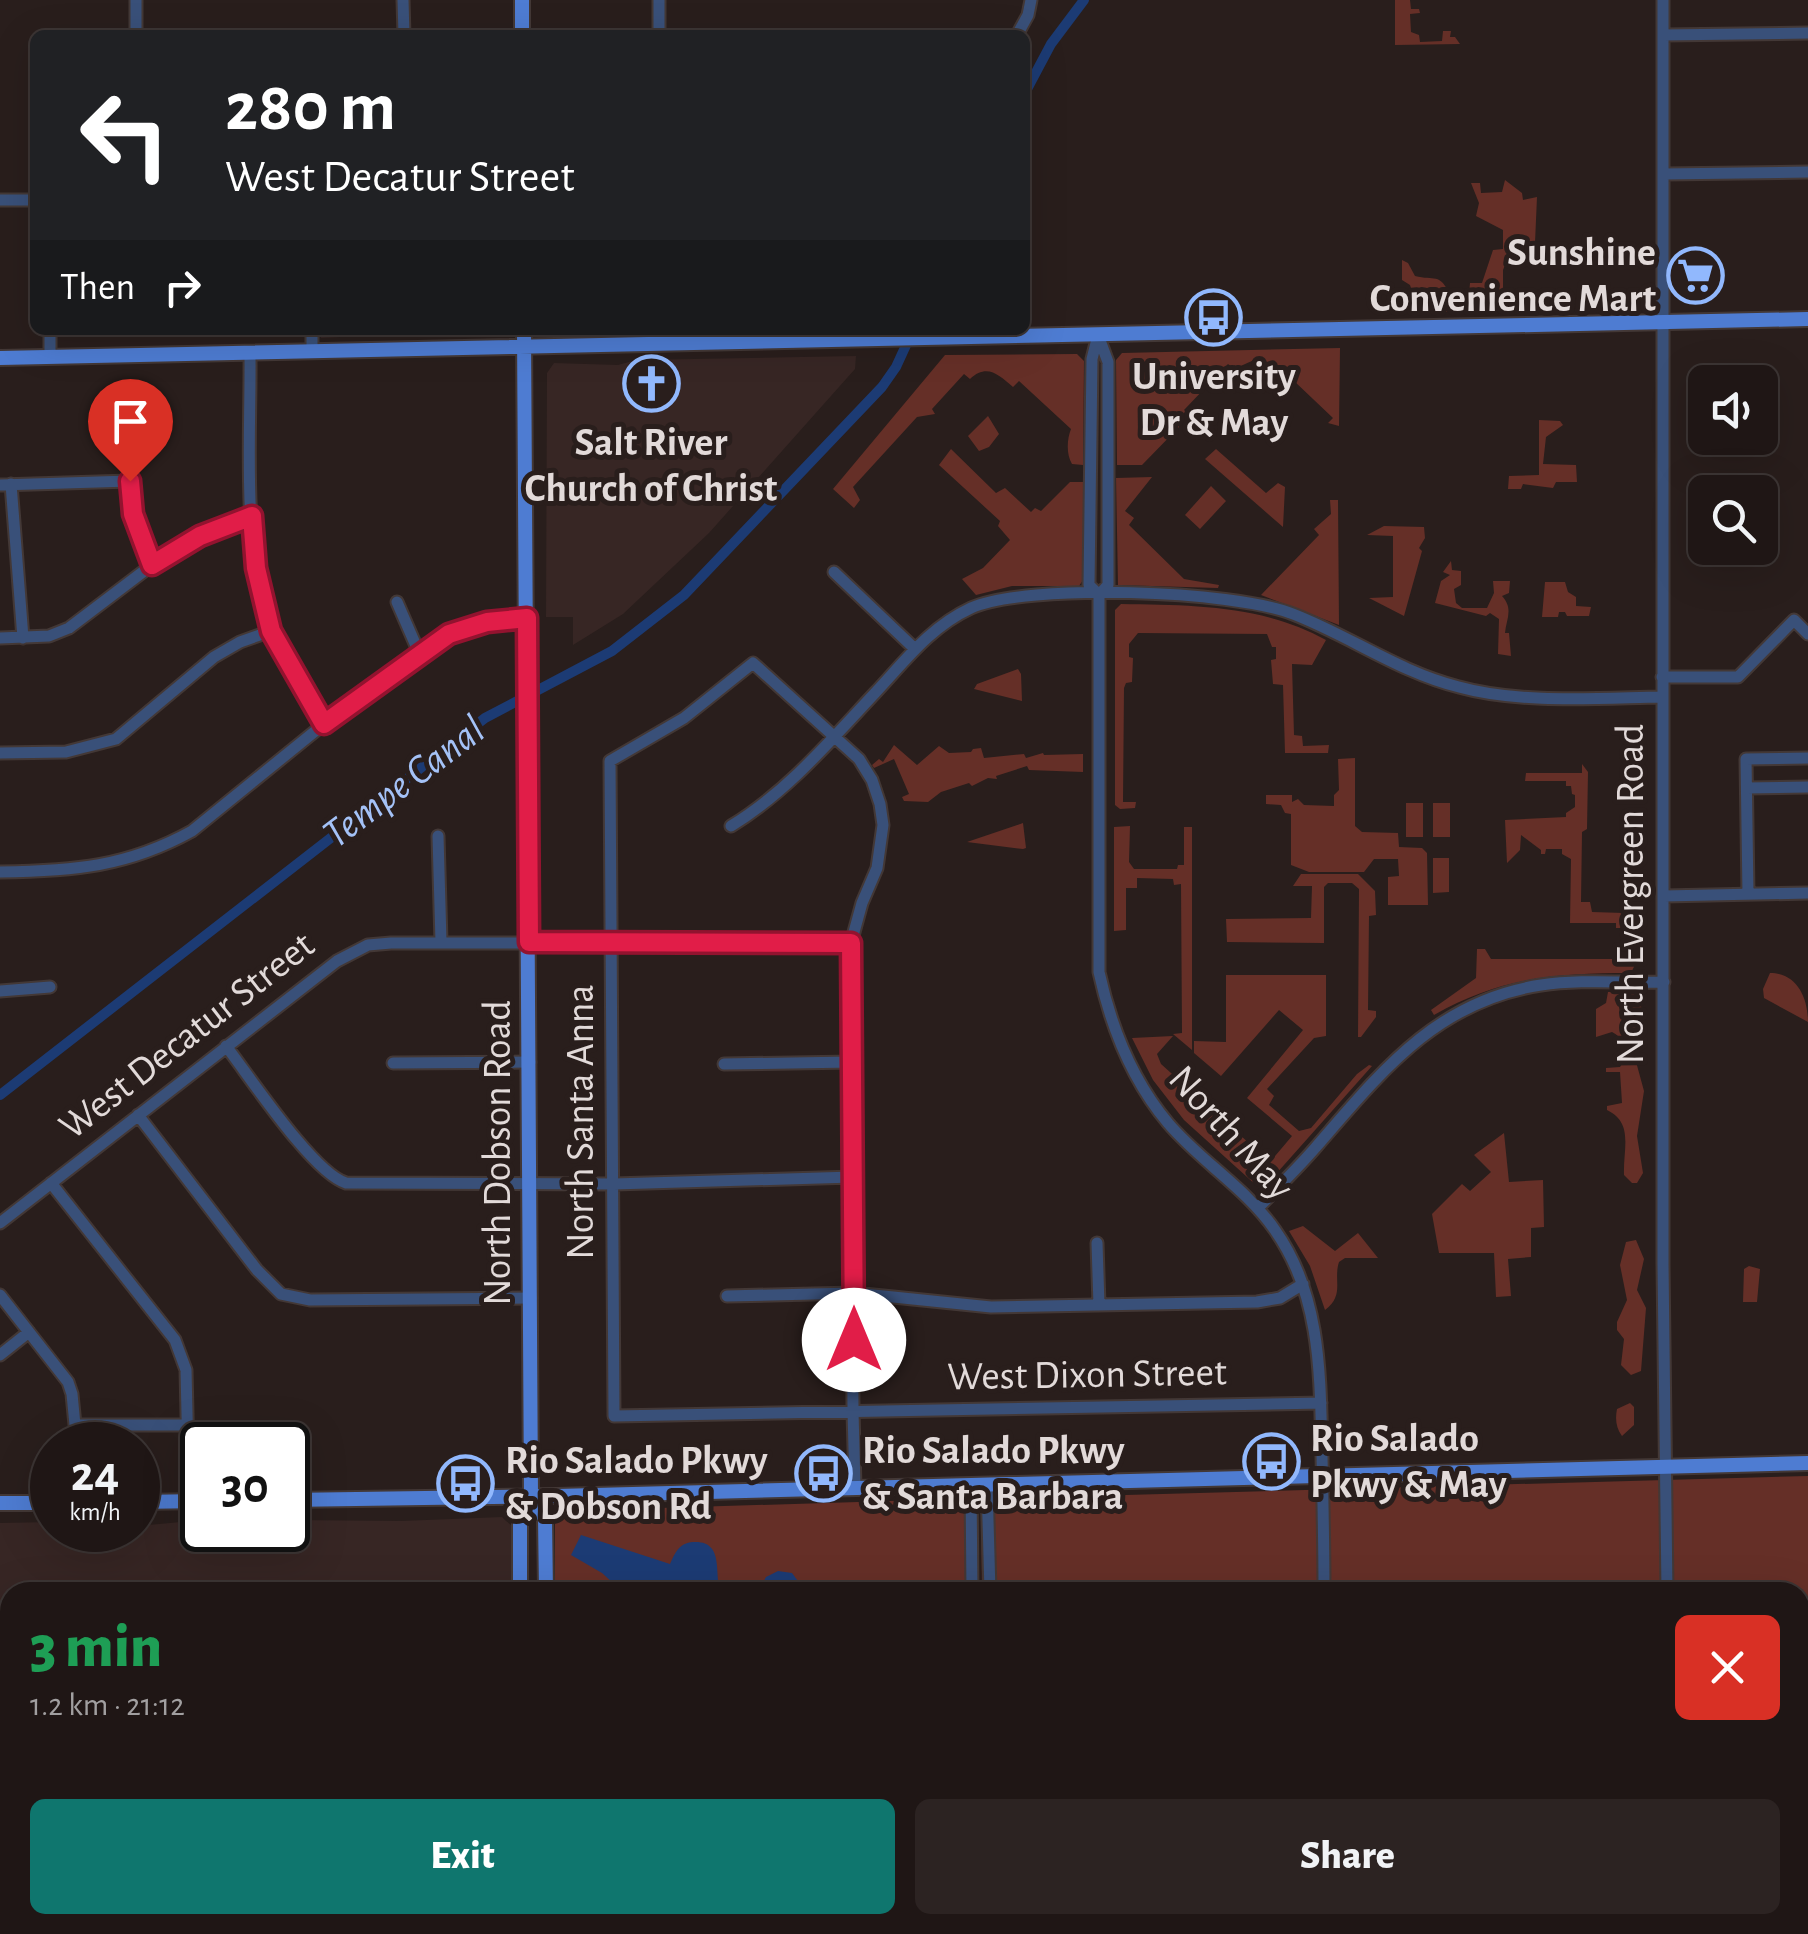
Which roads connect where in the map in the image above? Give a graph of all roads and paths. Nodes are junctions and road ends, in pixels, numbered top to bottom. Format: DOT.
graph roads {
  1 [pos="136,0"];
  2 [pos="403,0"];
  3 [pos="522,0"];
  4 [pos="659,0"];
  5 [pos="1031,0"];
  6 [pos="1662,0"];
  7 [pos="136,30"];
  8 [pos="404,30"];
  9 [pos="522,30"];
  10 [pos="660,30"];
  11 [pos="1020,30"];
  12 [pos="1808,32"];
  13 [pos="1662,35"];
  14 [pos="1808,172"];
  15 [pos="1664,174"];
  16 [pos="0,200"];
  17 [pos="30,200"];
  18 [pos="1808,320"];
  19 [pos="1664,322"];
  20 [pos="1098,334"];
  21 [pos="50,335"];
  22 [pos="312,335"];
  23 [pos="524,335"];
  24 [pos="524,347"];
  25 [pos="312,352"];
  26 [pos="250,353"];
  27 [pos="50,357"];
  28 [pos="0,358"];
  29 [pos="6,484"];
  30 [pos="252,516"];
  31 [pos="152,565"];
  32 [pos="834,572"];
  33 [pos="1100,594"];
  34 [pos="397,602"];
  35 [pos="527,618"];
  36 [pos="271,631"];
  37 [pos="1808,634"];
  38 [pos="0,638"];
  39 [pos="23,638"];
  40 [pos="914,649"];
  41 [pos="420,654"];
  42 [pos="1662,677"];
  43 [pos="1662,697"];
  44 [pos="324,724"];
  45 [pos="832,738"];
  46 [pos="0,753"];
  47 [pos="1808,758"];
  48 [pos="1808,787"];
  49 [pos="1747,788"];
  50 [pos="731,826"];
  51 [pos="438,836"];
  52 [pos="0,872"];
  53 [pos="1808,893"];
  54 [pos="1748,894"];
  55 [pos="1664,896"];
  56 [pos="441,942"];
  57 [pos="529,942"];
  58 [pos="851,943"];
  59 [pos="612,944"];
  60 [pos="1664,982"];
  61 [pos="50,987"];
  62 [pos="0,991"];
  63 [pos="226,1046"];
  64 [pos="393,1062"];
  65 [pos="530,1062"];
  66 [pos="852,1062"];
  67 [pos="724,1064"];
  68 [pos="138,1115"];
  69 [pos="853,1177"];
  70 [pos="530,1182"];
  71 [pos="51,1183"];
  72 [pos="614,1184"];
  73 [pos="1258,1208"];
  74 [pos="0,1222"];
  75 [pos="1097,1243"];
  76 [pos="1303,1284"];
  77 [pos="854,1293"];
  78 [pos="0,1296"];
  79 [pos="727,1296"];
  80 [pos="531,1298"];
  81 [pos="1099,1305"];
  82 [pos="30,1332"];
  83 [pos="0,1356"];
  84 [pos="1321,1403"];
  85 [pos="853,1412"];
  86 [pos="614,1416"];
  87 [pos="186,1422"];
  88 [pos="180,1425"];
  89 [pos="1808,1462"];
  90 [pos="1664,1466"];
  91 [pos="1322,1473"];
  92 [pos="987,1484"];
  93 [pos="970,1485"];
  94 [pos="855,1487"];
  95 [pos="531,1496"];
  96 [pos="310,1500"];
  97 [pos="30,1503"];
  98 [pos="0,1504"];
  99 [pos="520,1582"];
  100 [pos="546,1582"];
  101 [pos="972,1582"];
  102 [pos="990,1582"];
  103 [pos="1324,1582"];
  104 [pos="1666,1582"];
  1 -- 7 [label="street"];
  2 -- 8 [label="street"];
  3 -- 9 [label="main road"];
  4 -- 10 [label="street"];
  5 -- 11 [label="street"];
  6 -- 13 [label="street, North Evergreen Road"];
  12 -- 13 [label="street"];
  13 -- 15 [label="street, North Evergreen Road"];
  14 -- 15 [label="street"];
  15 -- 19 [label="street, North Evergreen Road"];
  16 -- 17 [label="street"];
  18 -- 19 [label="main road"];
  19 -- 20 [label="main road"];
  19 -- 42 [label="street, North Evergreen Road"];
  20 -- 24 [label="main road"];
  20 -- 33 [label="street, North May"];
  21 -- 27 [label="street"];
  22 -- 25 [label="street"];
  23 -- 24 [label="main road, North Dobson Road"];
  24 -- 25 [label="main road"];
  24 -- 35 [label="main road, North Dobson Road"];
  25 -- 26 [label="main road"];
  26 -- 27 [label="main road"];
  26 -- 30 [label="street"];
  27 -- 28 [label="main road"];
  29 -- 31 [label="street"];
  29 -- 39 [label="street"];
  30 -- 31 [label="street"];
  30 -- 36 [label="street"];
  31 -- 39 [label="street"];
  32 -- 40 [label="street"];
  33 -- 40 [label="street"];
  33 -- 43 [label="street"];
  33 -- 73 [label="street, North May"];
  34 -- 41 [label="street"];
  35 -- 41 [label="street"];
  35 -- 57 [label="main road, North Dobson Road"];
  36 -- 44 [label="street"];
  36 -- 46 [label="street"];
  37 -- 42 [label="street"];
  38 -- 39 [label="street"];
  40 -- 45 [label="street"];
  41 -- 44 [label="street"];
  42 -- 43 [label="street, North Evergreen Road"];
  43 -- 55 [label="street, North Evergreen Road"];
  44 -- 52 [label="street"];
  45 -- 50 [label="street"];
  45 -- 58 [label="street"];
  45 -- 59 [label="street, North Santa Anna"];
  47 -- 49 [label="street"];
  48 -- 49 [label="street"];
  49 -- 54 [label="street"];
  51 -- 56 [label="street"];
  53 -- 54 [label="street"];
  54 -- 55 [label="street"];
  55 -- 60 [label="street, North Evergreen Road"];
  56 -- 57 [label="street, West Decatur Street"];
  56 -- 63 [label="street, West Decatur Street"];
  57 -- 59 [label="street, West Decatur Street"];
  57 -- 65 [label="main road, North Dobson Road"];
  58 -- 59 [label="street, West Decatur Street"];
  58 -- 66 [label="street"];
  59 -- 72 [label="street, North Santa Anna"];
  60 -- 73 [label="street"];
  60 -- 90 [label="street, North Evergreen Road"];
  61 -- 62 [label="street"];
  63 -- 68 [label="street, West Decatur Street"];
  63 -- 70 [label="street"];
  64 -- 65 [label="street"];
  65 -- 70 [label="main road, North Dobson Road"];
  66 -- 67 [label="street"];
  66 -- 69 [label="street"];
  68 -- 71 [label="street, West Decatur Street"];
  68 -- 80 [label="street"];
  69 -- 72 [label="street"];
  69 -- 77 [label="street"];
  70 -- 72 [label="street"];
  70 -- 80 [label="main road, North Dobson Road"];
  71 -- 74 [label="street, West Decatur Street"];
  71 -- 87 [label="street"];
  72 -- 86 [label="street, North Santa Anna"];
  73 -- 76 [label="street, North May"];
  75 -- 81 [label="street"];
  76 -- 81 [label="street"];
  76 -- 84 [label="street, North May"];
  77 -- 79 [label="street"];
  77 -- 81 [label="street"];
  77 -- 85 [label="street"];
  78 -- 82 [label="street"];
  80 -- 95 [label="main road, North Dobson Road"];
  82 -- 83 [label="street"];
  82 -- 88 [label="street"];
  84 -- 85 [label="street, West Dixon Street"];
  84 -- 91 [label="street, North May"];
  85 -- 86 [label="street, West Dixon Street"];
  85 -- 94 [label="street"];
  89 -- 90 [label="main road"];
  90 -- 91 [label="main road"];
  90 -- 104 [label="street, North Evergreen Road"];
  91 -- 92 [label="main road"];
  91 -- 103 [label="street, North May"];
  92 -- 93 [label="main road"];
  92 -- 102 [label="street"];
  93 -- 94 [label="main road"];
  93 -- 101 [label="street"];
  94 -- 95 [label="main road"];
  95 -- 96 [label="main road"];
  95 -- 99 [label="main road, North Dobson Road"];
  95 -- 100 [label="main road, North Dobson Road"];
  97 -- 98 [label="main road"];
}
